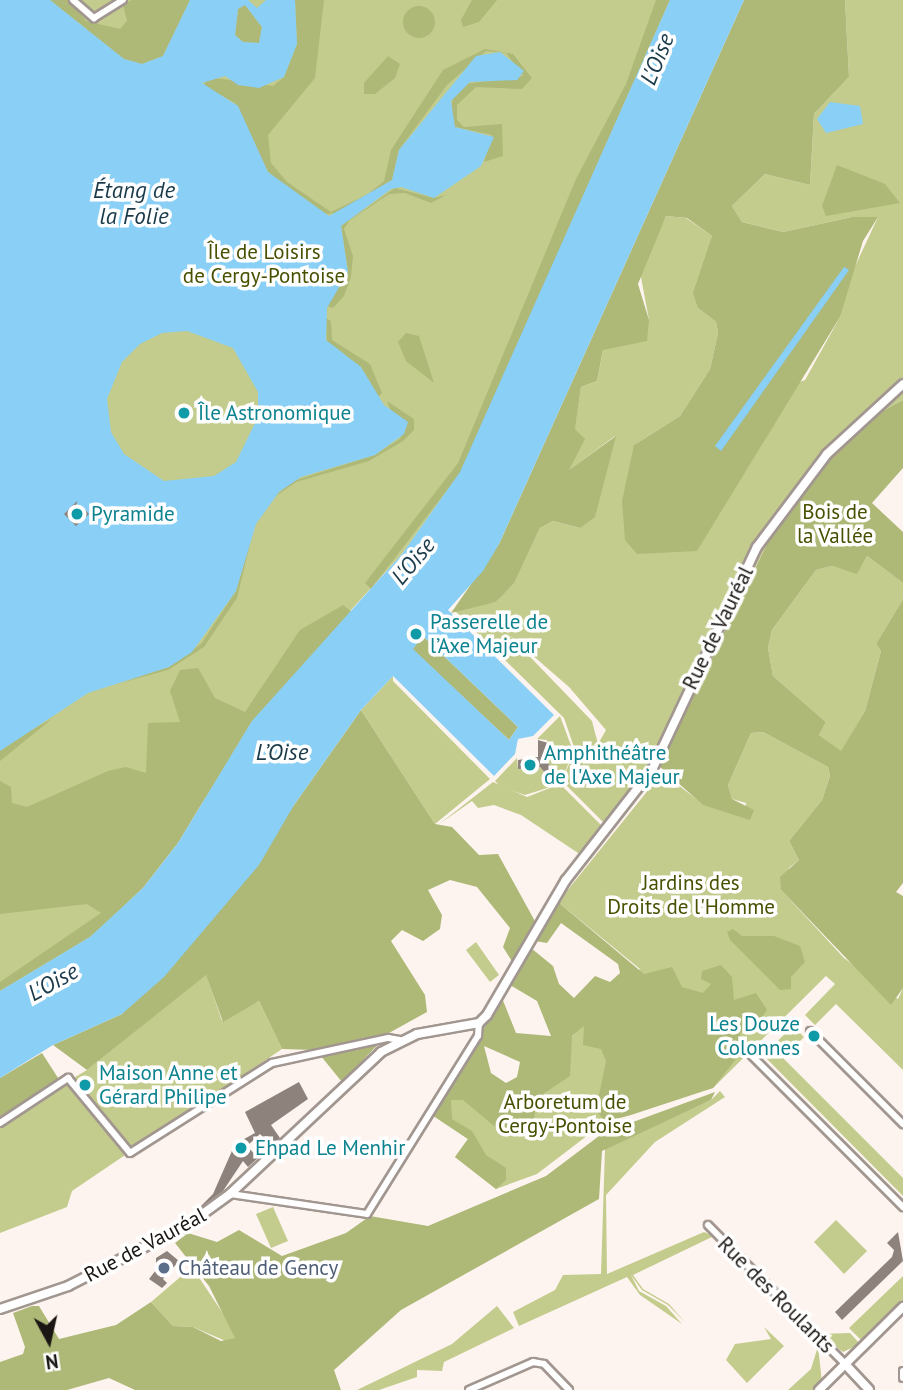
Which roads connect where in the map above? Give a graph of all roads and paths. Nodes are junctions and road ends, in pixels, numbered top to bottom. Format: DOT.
graph roads {
  1 [pos="73,0"];
  2 [pos="123,0"];
  3 [pos="903,384"];
  4 [pos="479,1023"];
  5 [pos="810,1031"];
  6 [pos="400,1040"];
  7 [pos="752,1056"];
  8 [pos="0,1123"];
  9 [pos="903,1124"];
  10 [pos="230,1194"];
  11 [pos="903,1207"];
  12 [pos="708,1225"];
  13 [pos="903,1307"];
  14 [pos="0,1309"];
  15 [pos="845,1364"];
  16 [pos="903,1371"];
  17 [pos="903,1378"];
  18 [pos="469,1390"];
  19 [pos="569,1390"];
  20 [pos="819,1390"];
  21 [pos="869,1390"];
  1 -- 2 [label="street"];
  3 -- 4 [label="street, Rue de Vauréal"];
  4 -- 6 [label="street"];
  4 -- 10 [label="street"];
  5 -- 9 [label="street"];
  6 -- 8 [label="street"];
  6 -- 10 [label="street, Rue de Vauréal"];
  7 -- 11 [label="street"];
  10 -- 14 [label="street, Rue de Vauréal"];
  12 -- 15 [label="street, Rue des Roulants"];
  13 -- 15 [label="street"];
  15 -- 20 [label="street"];
  15 -- 21 [label="street"];
  16 -- 17 [label="street"];
  18 -- 19 [label="street"];
}
